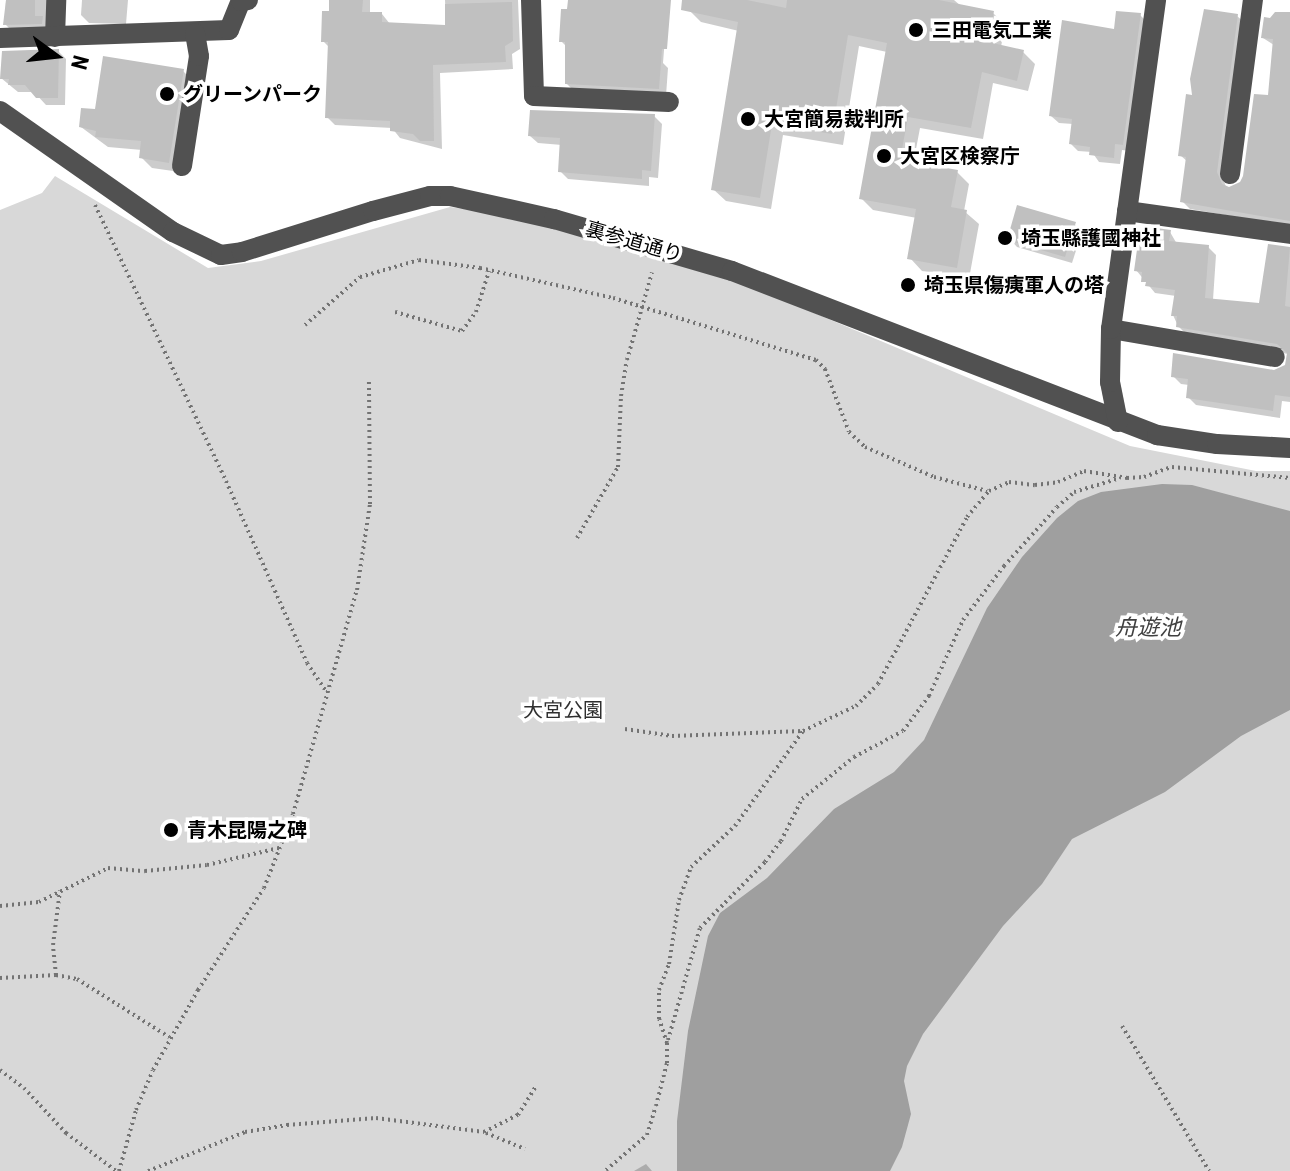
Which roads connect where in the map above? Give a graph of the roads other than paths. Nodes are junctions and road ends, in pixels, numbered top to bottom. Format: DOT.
graph roads {
  1 [pos="56,0"];
  2 [pos="248,0"];
  3 [pos="531,0"];
  4 [pos="1156,0"];
  5 [pos="1253,0"];
  6 [pos="195,33"];
  7 [pos="55,37"];
  8 [pos="0,38"];
  9 [pos="669,102"];
  10 [pos="0,111"];
  11 [pos="182,166"];
  12 [pos="1230,174"];
  13 [pos="1127,211"];
  14 [pos="1290,234"];
  15 [pos="1111,329"];
  16 [pos="1275,357"];
  17 [pos="1118,422"];
  18 [pos="1290,448"];
  1 -- 7 [label="street"];
  2 -- 6 [label="street"];
  3 -- 9 [label="street"];
  4 -- 13 [label="street"];
  5 -- 12 [label="street"];
  6 -- 7 [label="street"];
  6 -- 11 [label="street"];
  7 -- 8 [label="street"];
  10 -- 17 [label="street, 裏参道通り"];
  13 -- 14 [label="street"];
  13 -- 15 [label="street"];
  15 -- 16 [label="street"];
  15 -- 17 [label="street"];
  17 -- 18 [label="street, 裏参道通り"];
}
